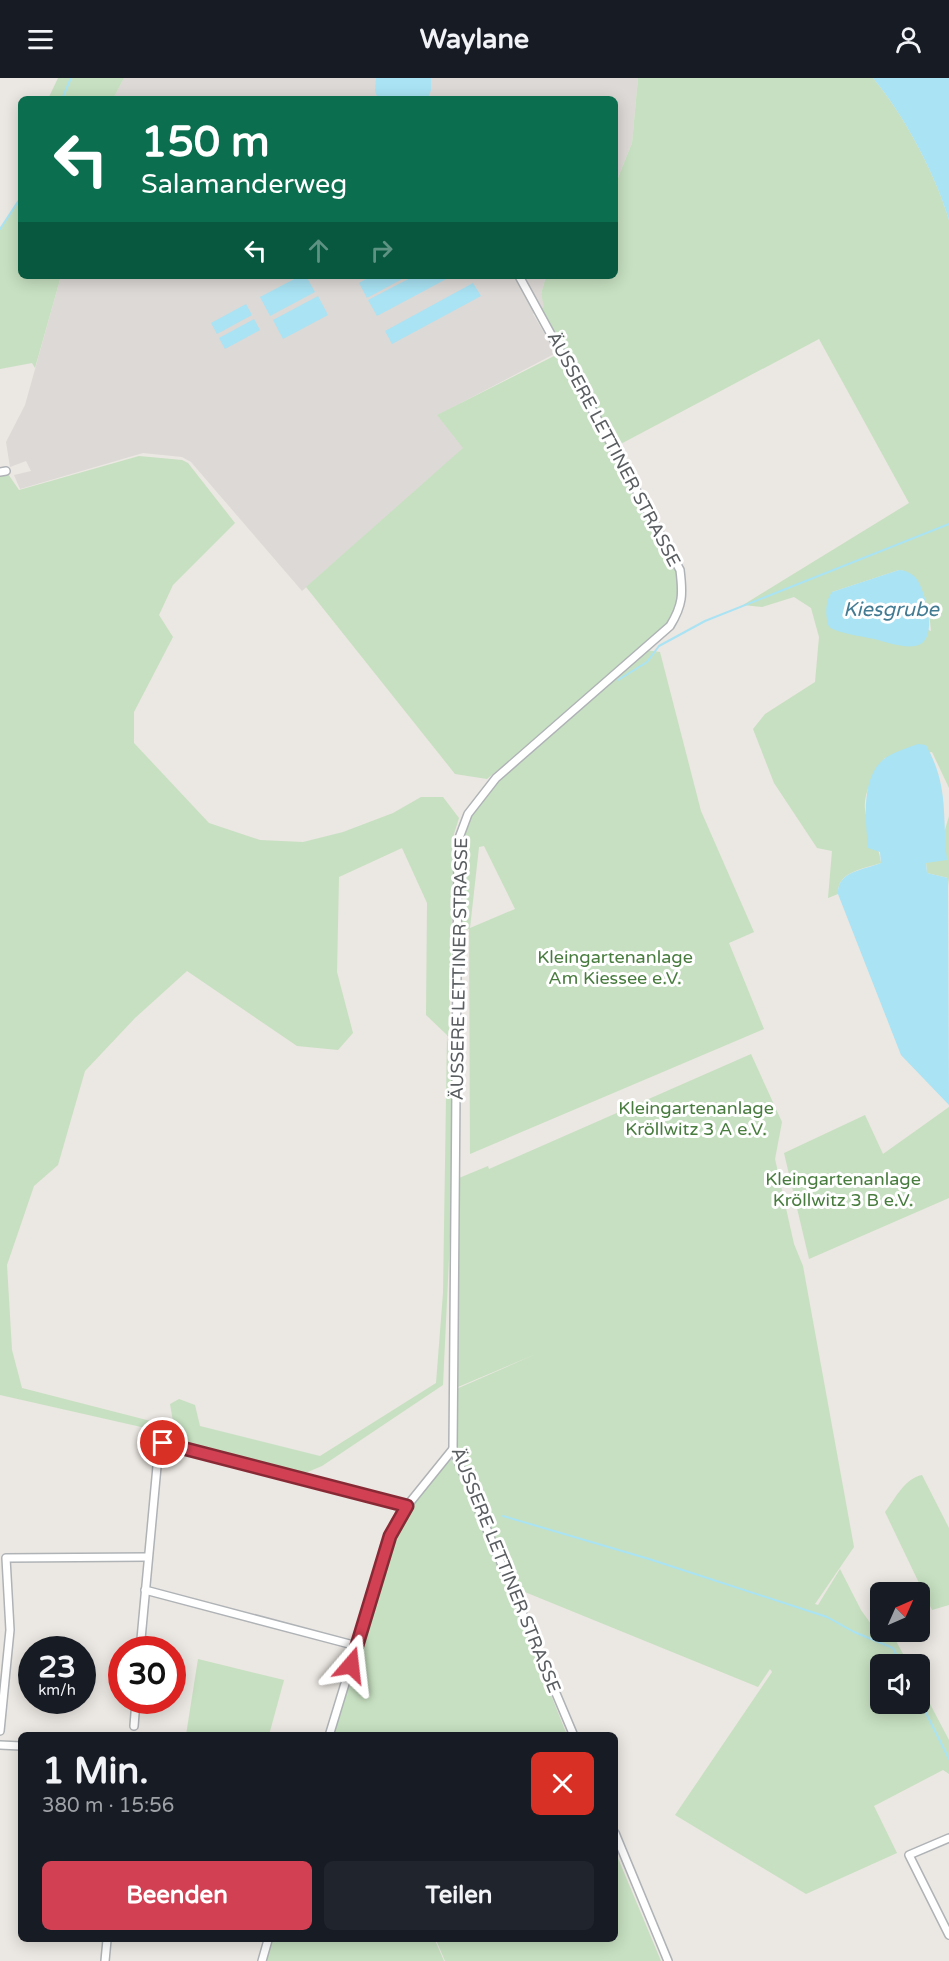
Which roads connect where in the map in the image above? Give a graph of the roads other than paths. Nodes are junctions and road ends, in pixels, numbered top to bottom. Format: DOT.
graph roads {
  1 [pos="521,279"];
  2 [pos="453,1449"];
  3 [pos="407,1506"];
  4 [pos="148,1557"];
  5 [pos="145,1590"];
  6 [pos="141,1636"];
  7 [pos="357,1646"];
  8 [pos="135,1714"];
  9 [pos="134,1726"];
  10 [pos="0,1731"];
  11 [pos="330,1732"];
  12 [pos="572,1732"];
  13 [pos="0,1745"];
  14 [pos="18,1746"];
  15 [pos="949,1838"];
  16 [pos="618,1840"];
  17 [pos="949,1935"];
  18 [pos="107,1942"];
  19 [pos="267,1942"];
  20 [pos="105,1961"];
  21 [pos="262,1961"];
  22 [pos="668,1961"];
  1 -- 2 [label="street, ÄUSSERE LETTINER STRASSE"];
  2 -- 3 [label="street"];
  2 -- 12 [label="street, ÄUSSERE LETTINER STRASSE"];
  3 -- 4 [label="street"];
  3 -- 7 [label="street"];
  4 -- 5 [label="street"];
  4 -- 10 [label="street"];
  5 -- 6 [label="street"];
  5 -- 7 [label="street"];
  7 -- 11 [label="street"];
  8 -- 9 [label="street"];
  13 -- 14 [label="street"];
  15 -- 17 [label="street"];
  16 -- 22 [label="street"];
  18 -- 20 [label="street"];
  19 -- 21 [label="street"];
}
